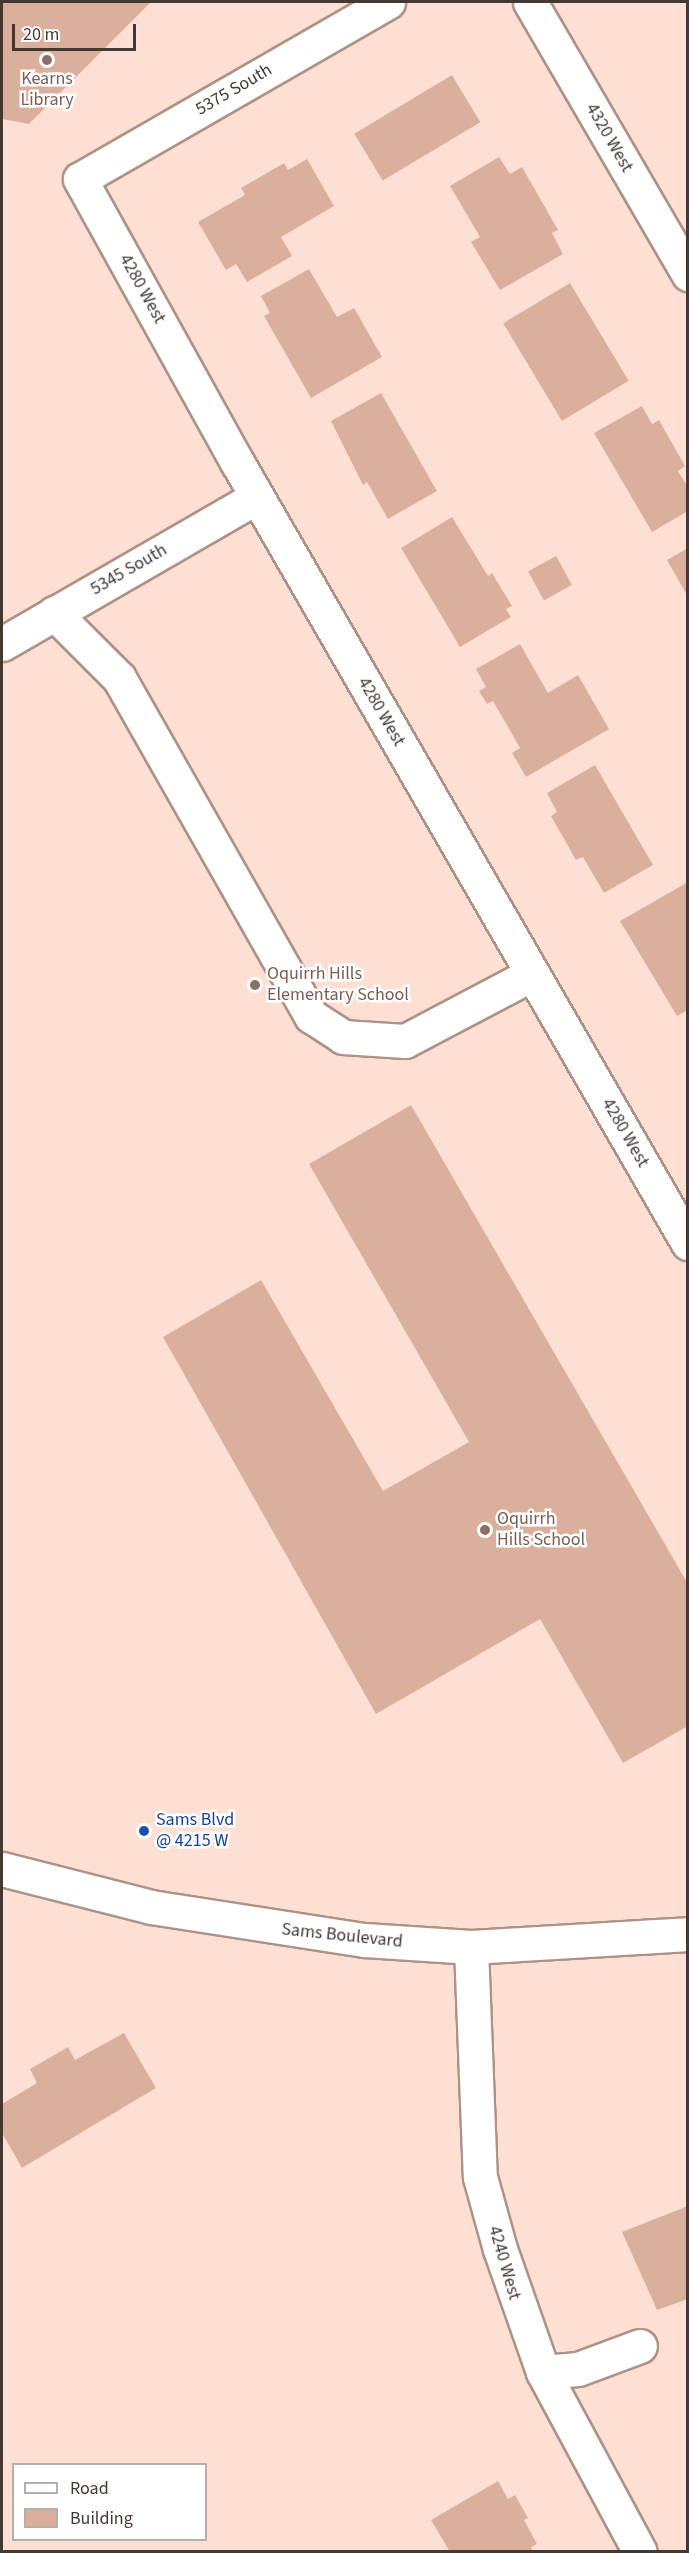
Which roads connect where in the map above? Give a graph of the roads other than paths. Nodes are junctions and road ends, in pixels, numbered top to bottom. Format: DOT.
graph roads {
  1 [pos="388,2"];
  2 [pos="530,2"];
  3 [pos="80,179"];
  4 [pos="687,274"];
  5 [pos="257,497"];
  6 [pos="54,613"];
  7 [pos="2,644"];
  8 [pos="532,974"];
  9 [pos="687,1243"];
  10 [pos="2,1869"];
  11 [pos="687,1934"];
  12 [pos="471,1947"];
  13 [pos="640,2346"];
  14 [pos="543,2372"];
  15 [pos="640,2552"];
  1 -- 3 [label="street, 5375 South"];
  2 -- 4 [label="street, 4320 West"];
  3 -- 5 [label="street, 4280 West"];
  5 -- 6 [label="street, 5345 South"];
  5 -- 8 [label="street, 4280 West"];
  6 -- 7 [label="street, 5345 South"];
  6 -- 8 [label="street"];
  8 -- 9 [label="street, 4280 West"];
  10 -- 12 [label="street, Sams Boulevard"];
  11 -- 12 [label="street, Sams Boulevard"];
  12 -- 14 [label="street, 4240 West"];
  13 -- 14 [label="street"];
  14 -- 15 [label="street, 4240 West"];
}
